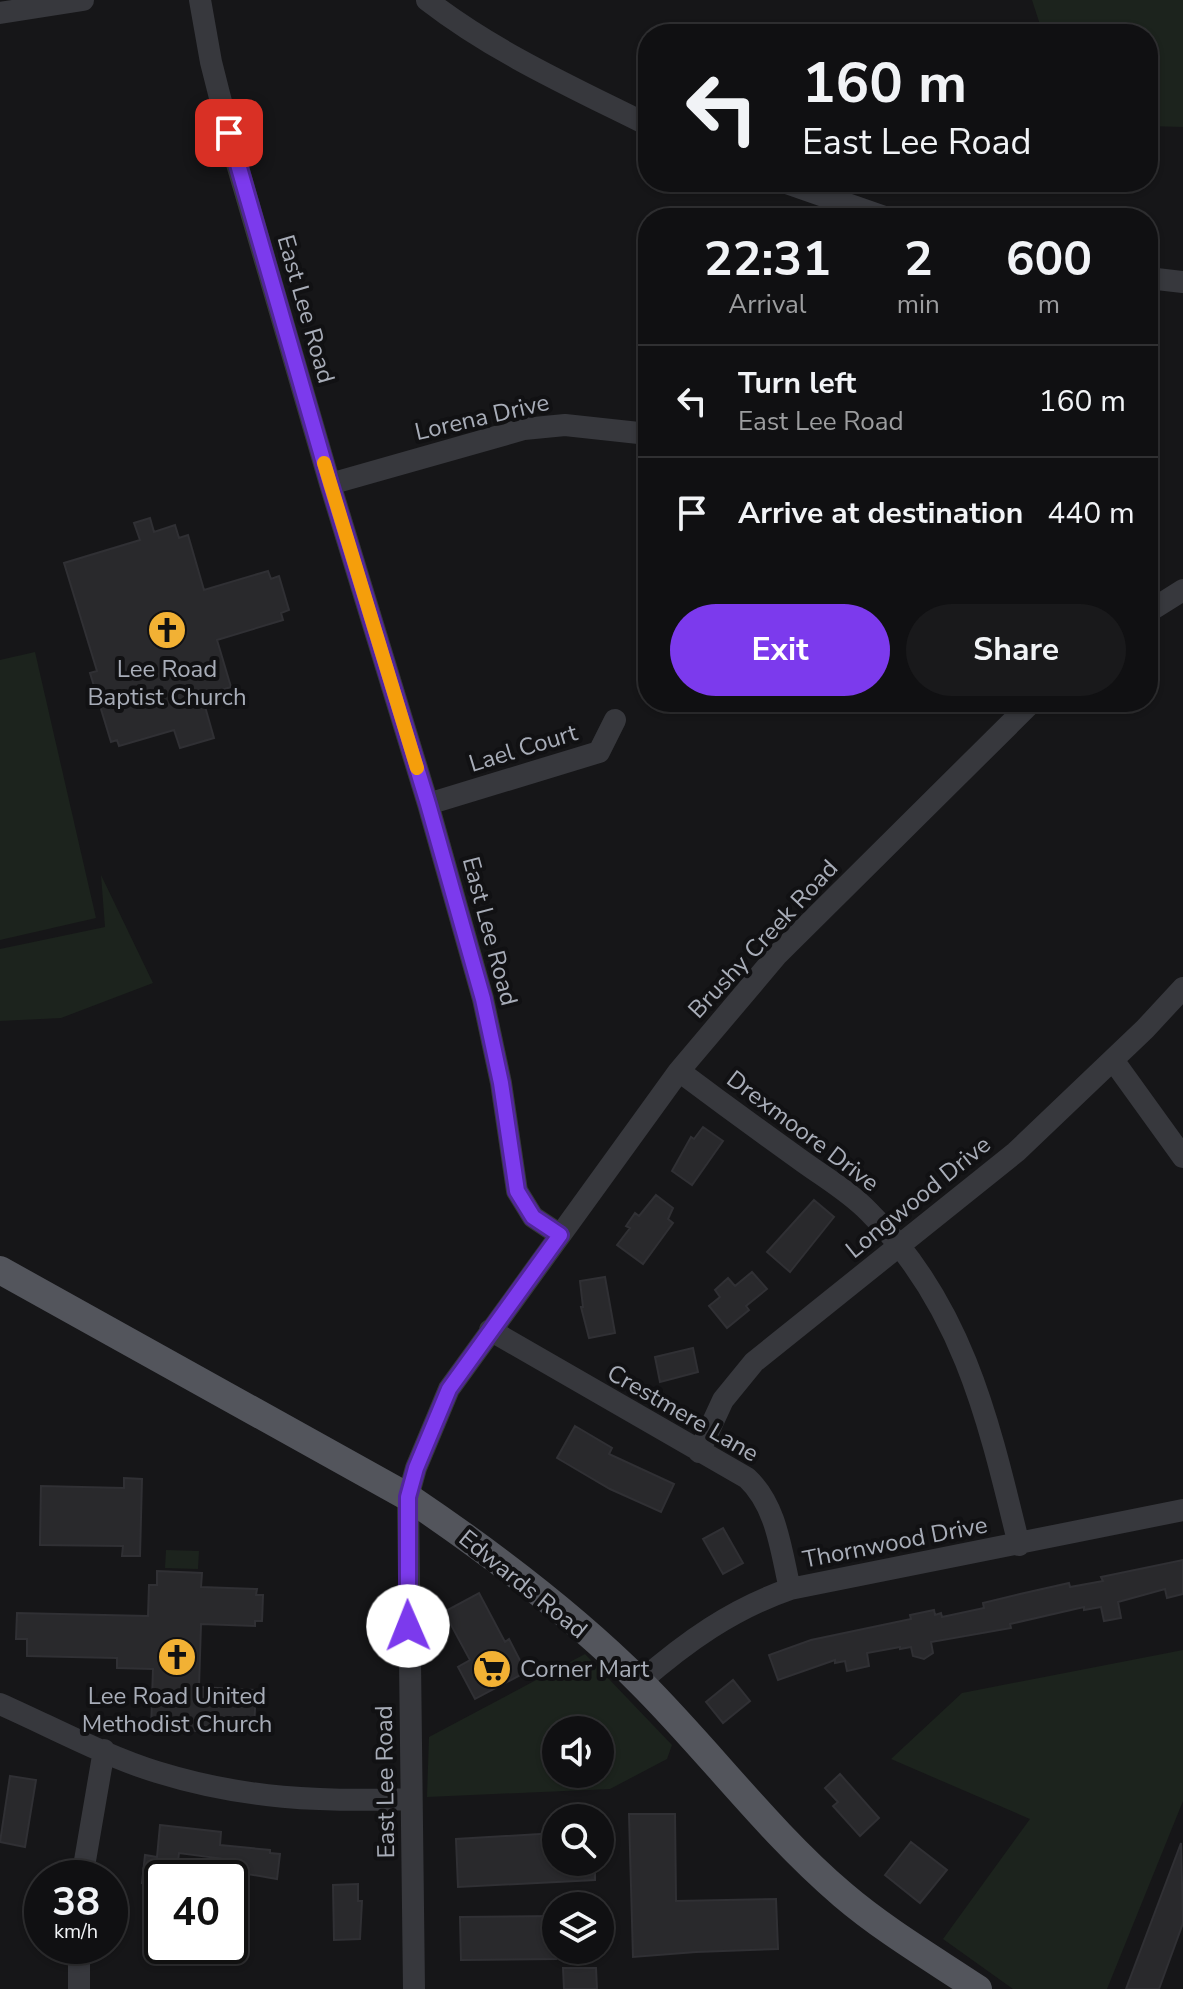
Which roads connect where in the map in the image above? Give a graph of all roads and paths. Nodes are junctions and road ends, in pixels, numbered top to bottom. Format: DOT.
graph roads {
  1 [pos="83,0"];
  2 [pos="200,0"];
  3 [pos="427,0"];
  4 [pos="0,13"];
  5 [pos="638,120"];
  6 [pos="813,192"];
  7 [pos="858,208"];
  8 [pos="1158,279"];
  9 [pos="1183,282"];
  10 [pos="638,433"];
  11 [pos="330,484"];
  12 [pos="1183,590"];
  13 [pos="1158,606"];
  14 [pos="1022,712"];
  15 [pos="615,720"];
  16 [pos="428,804"];
  17 [pos="1183,988"];
  18 [pos="1113,1060"];
  19 [pos="679,1071"];
  20 [pos="1183,1157"];
  21 [pos="560,1235"];
  22 [pos="900,1245"];
  23 [pos="0,1270"];
  24 [pos="490,1330"];
  25 [pos="699,1452"];
  26 [pos="408,1497"];
  27 [pos="1183,1510"];
  28 [pos="1019,1545"];
  29 [pos="790,1589"];
  30 [pos="640,1682"];
  31 [pos="0,1704"];
  32 [pos="104,1750"];
  33 [pos="411,1799"];
  34 [pos="85,1860"];
  35 [pos="79,1964"];
  36 [pos="79,1989"];
  37 [pos="414,1989"];
  38 [pos="978,1989"];
  1 -- 4 [label="street"];
  2 -- 11 [label="street, East Lee Road"];
  3 -- 5 [label="street"];
  6 -- 7 [label="street"];
  8 -- 9 [label="street"];
  10 -- 11 [label="street, Lorena Drive"];
  11 -- 16 [label="street, East Lee Road"];
  12 -- 13 [label="street"];
  14 -- 19 [label="street, Brushy Creek Road"];
  15 -- 16 [label="street, Lael Court"];
  16 -- 21 [label="street, East Lee Road"];
  17 -- 18 [label="street, Longwood Drive"];
  18 -- 20 [label="street"];
  18 -- 22 [label="street, Longwood Drive"];
  19 -- 21 [label="street, Brushy Creek Road"];
  19 -- 22 [label="street, Drexmoore Drive"];
  21 -- 24 [label="street, East Lee Road"];
  22 -- 25 [label="street, Longwood Drive"];
  22 -- 28 [label="street, Drexmoore Drive"];
  23 -- 26 [label="main road, Edwards Road"];
  24 -- 25 [label="street, Crestmere Lane"];
  24 -- 26 [label="street, East Lee Road"];
  25 -- 29 [label="street, Crestmere Lane"];
  26 -- 30 [label="main road, Edwards Road"];
  26 -- 33 [label="street, East Lee Road"];
  27 -- 28 [label="street, Thornwood Drive"];
  28 -- 29 [label="street, Thornwood Drive"];
  29 -- 30 [label="street, Thornwood Drive"];
  30 -- 38 [label="main road, Edwards Road"];
  31 -- 32 [label="street"];
  32 -- 33 [label="street"];
  32 -- 34 [label="street"];
  33 -- 37 [label="street, East Lee Road"];
  35 -- 36 [label="street"];
}
